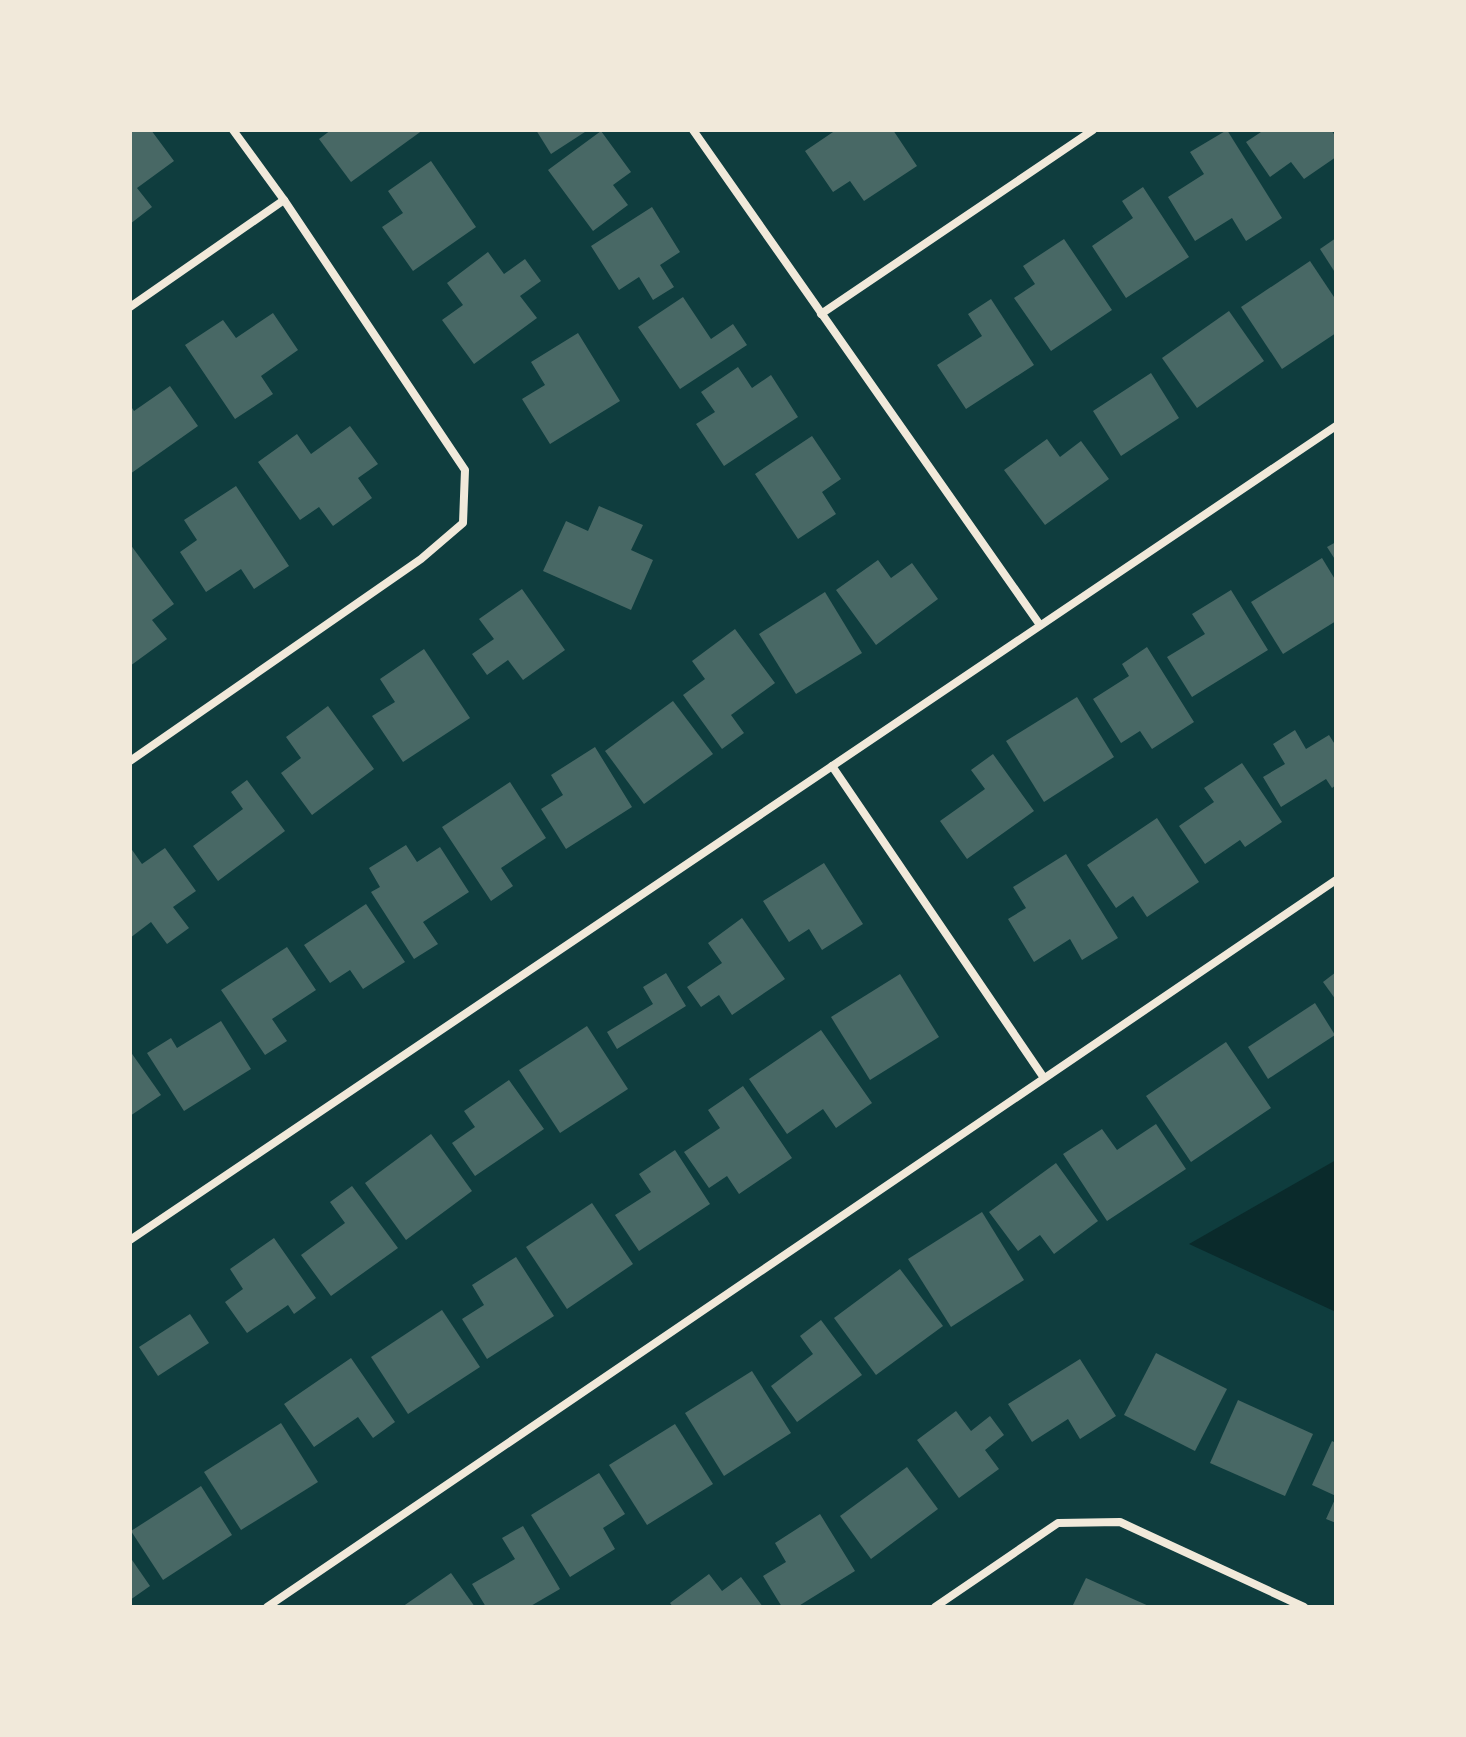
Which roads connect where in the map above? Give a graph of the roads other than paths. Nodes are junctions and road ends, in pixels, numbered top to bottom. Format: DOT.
graph roads {
  1 [pos="233,130"];
  2 [pos="693,130"];
  3 [pos="1093,130"];
  4 [pos="284,200"];
  5 [pos="130,307"];
  6 [pos="821,314"];
  7 [pos="1336,426"];
  8 [pos="1040,625"];
  9 [pos="130,761"];
  10 [pos="832,766"];
  11 [pos="1336,880"];
  12 [pos="1044,1078"];
  13 [pos="130,1240"];
  14 [pos="267,1607"];
  15 [pos="935,1607"];
  16 [pos="1304,1607"];
  1 -- 4 [label="street"];
  2 -- 6 [label="street"];
  3 -- 6 [label="street"];
  4 -- 5 [label="street"];
  4 -- 9 [label="street"];
  6 -- 8 [label="street"];
  7 -- 8 [label="street"];
  8 -- 10 [label="street"];
  10 -- 12 [label="street"];
  10 -- 13 [label="street"];
  11 -- 12 [label="street"];
  12 -- 14 [label="street"];
  15 -- 16 [label="street"];
}
